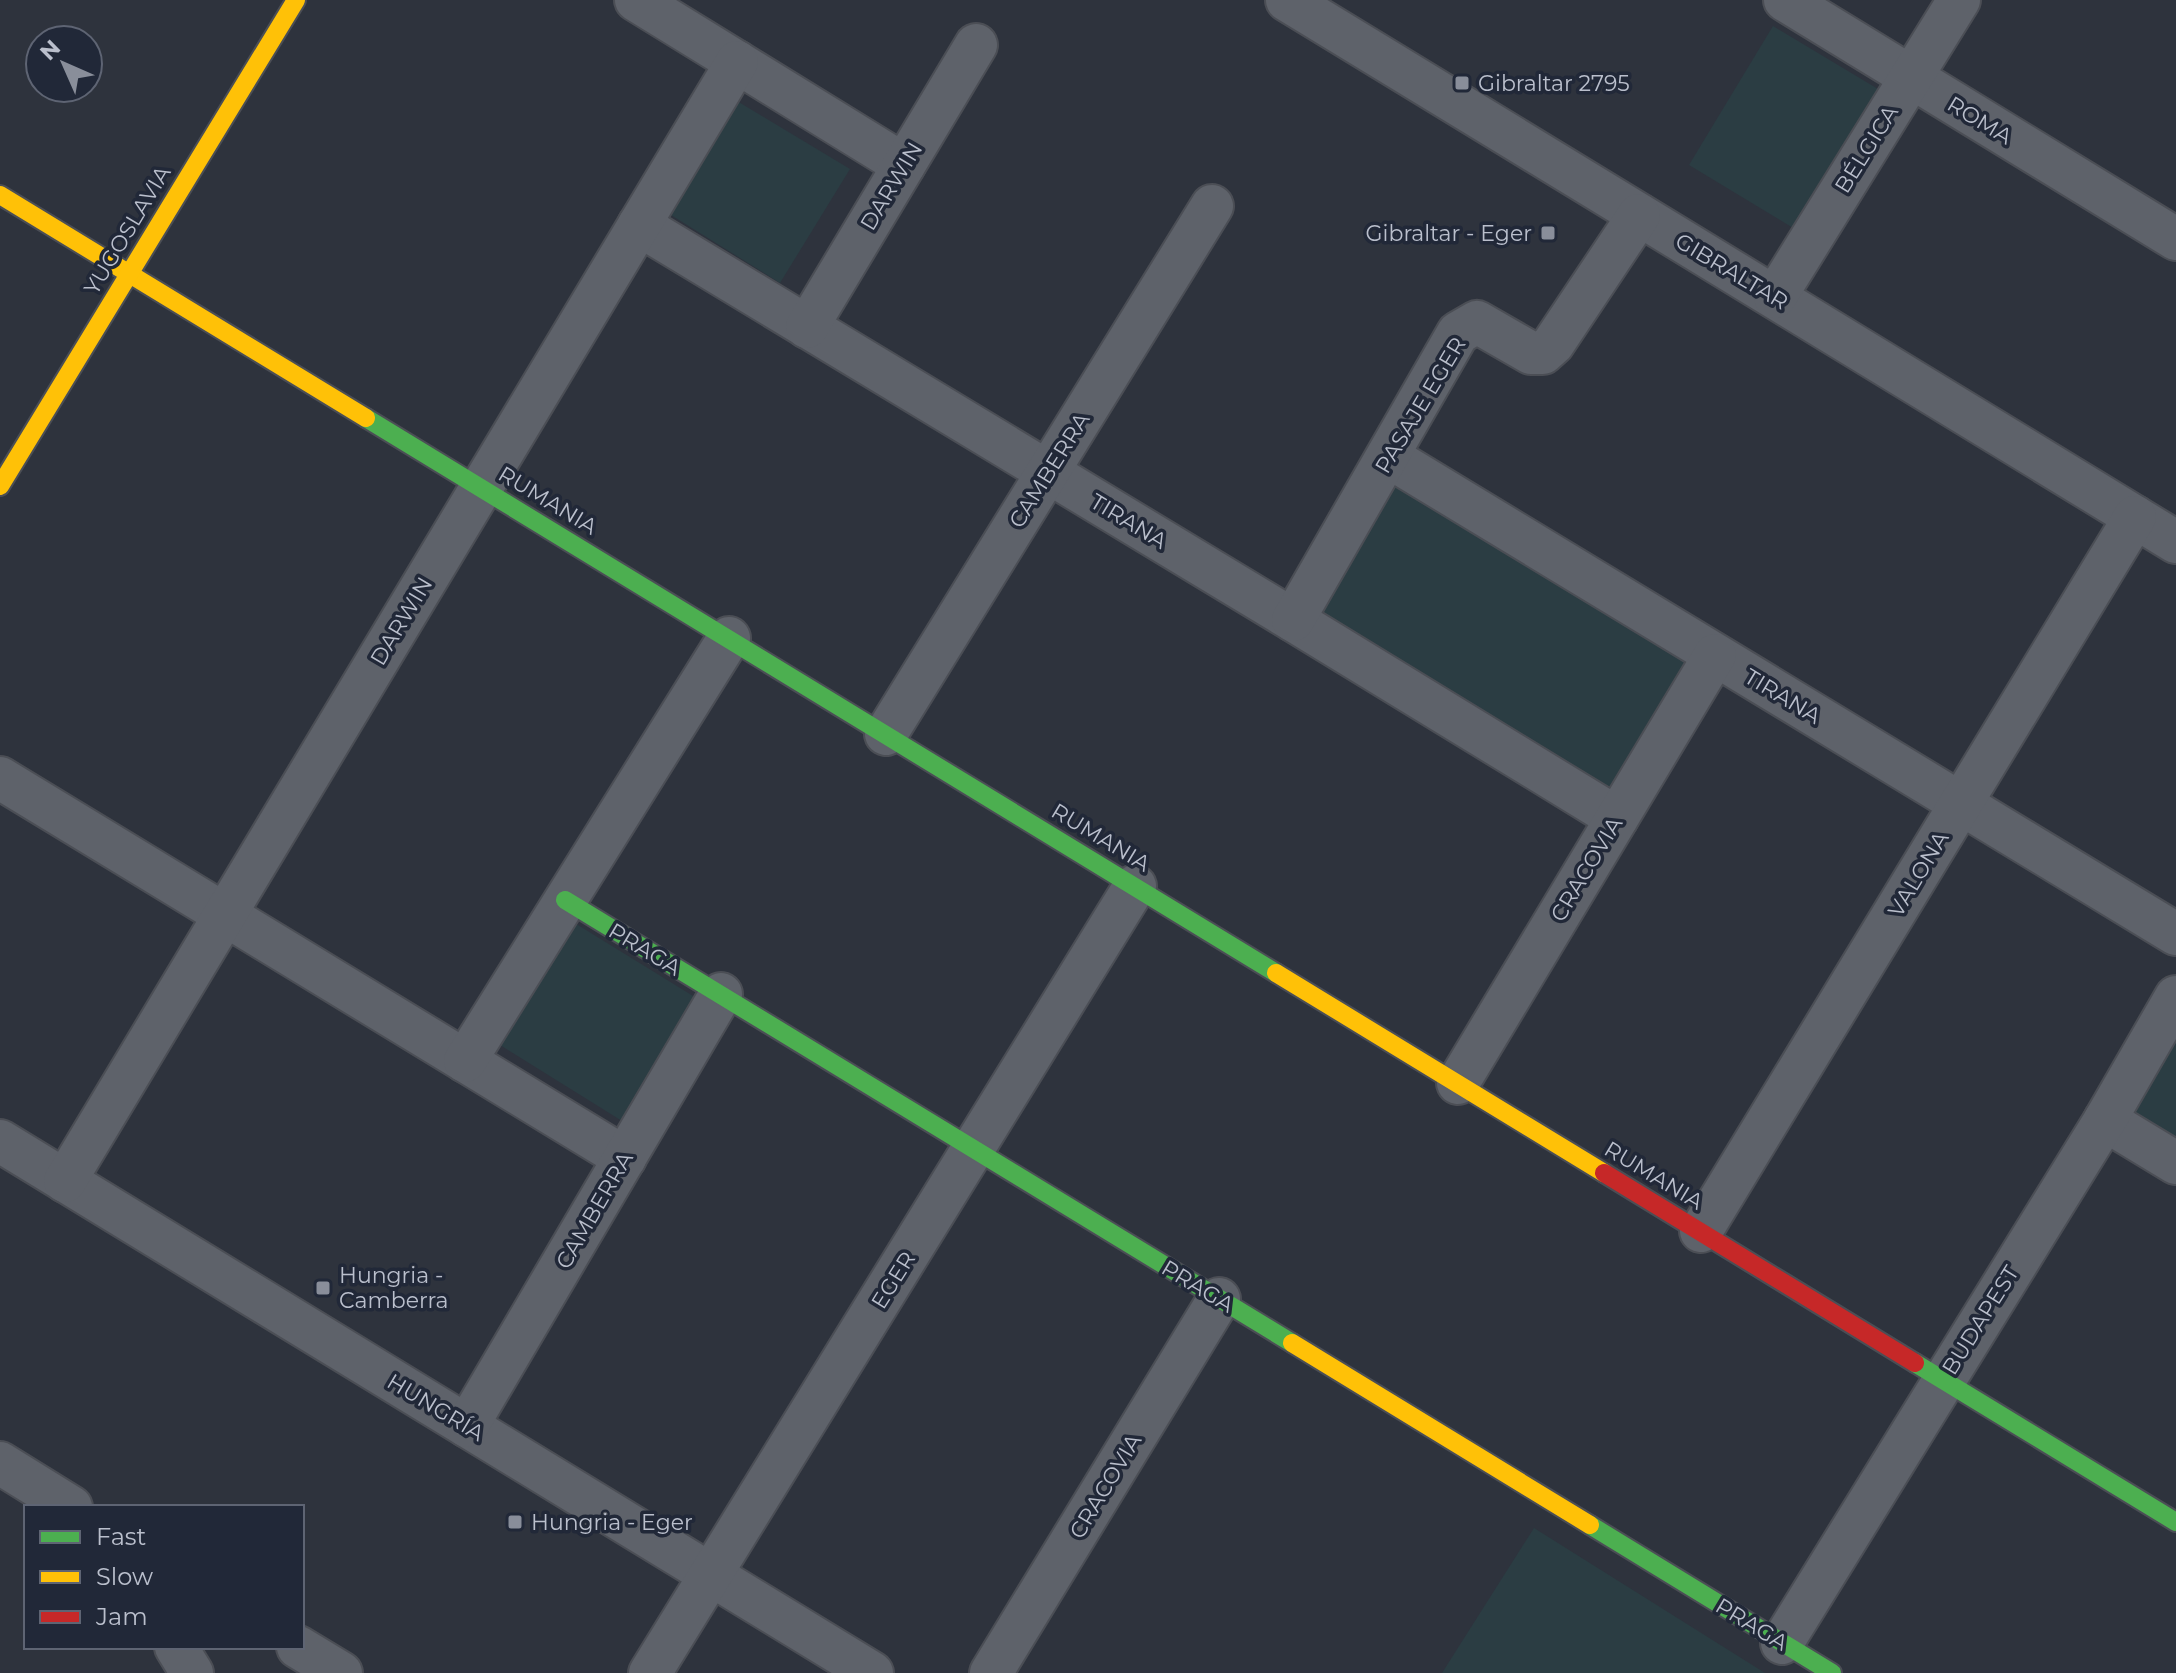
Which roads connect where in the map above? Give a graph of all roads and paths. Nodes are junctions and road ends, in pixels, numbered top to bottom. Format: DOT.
graph roads {
  1 [pos="296,0"];
  2 [pos="636,0"];
  3 [pos="1287,0"];
  4 [pos="1785,0"];
  5 [pos="1959,0"];
  6 [pos="976,45"];
  7 [pos="737,62"];
  8 [pos="1911,77"];
  9 [pos="904,165"];
  10 [pos="0,195"];
  11 [pos="1212,206"];
  12 [pos="1639,215"];
  13 [pos="639,225"];
  14 [pos="2176,239"];
  15 [pos="130,272"];
  16 [pos="1775,297"];
  17 [pos="807,327"];
  18 [pos="1389,457"];
  19 [pos="1048,472"];
  20 [pos="0,486"];
  21 [pos="482,487"];
  22 [pos="2135,517"];
  23 [pos="2176,542"];
  24 [pos="1293,620"];
  25 [pos="729,638"];
  26 [pos="1715,655"];
  27 [pos="886,734"];
  28 [pos="0,778"];
  29 [pos="1961,804"];
  30 [pos="1617,818"];
  31 [pos="1135,886"];
  32 [pos="565,900"];
  33 [pos="224,915"];
  34 [pos="2176,934"];
  35 [pos="721,994"];
  36 [pos="2176,997"];
  37 [pos="465,1061"];
  38 [pos="1458,1083"];
  39 [pos="2105,1120"];
  40 [pos="0,1141"];
  41 [pos="973,1149"];
  42 [pos="625,1158"];
  43 [pos="2176,1163"];
  44 [pos="65,1181"];
  45 [pos="1701,1231"];
  46 [pos="1219,1299"];
  47 [pos="1943,1380"];
  48 [pos="467,1426"];
  49 [pos="0,1463"];
  50 [pos="68,1505"];
  51 [pos="2176,1522"];
  52 [pos="712,1575"];
  53 [pos="1782,1643"];
  54 [pos="177,1649"];
  55 [pos="301,1649"];
  56 [pos="192,1673"];
  57 [pos="341,1673"];
  58 [pos="650,1673"];
  59 [pos="872,1673"];
  60 [pos="991,1673"];
  61 [pos="1832,1673"];
  1 -- 15 [label="street, YUGOSLAVIA"];
  2 -- 7 [label="street"];
  3 -- 12 [label="street, GIBRALTAR"];
  4 -- 8 [label="street, ROMA"];
  5 -- 8 [label="street, BÉLGICA"];
  6 -- 9 [label="street, DARWIN"];
  7 -- 9 [label="street"];
  7 -- 13 [label="street, DARWIN"];
  8 -- 14 [label="street, ROMA"];
  8 -- 16 [label="street, BÉLGICA"];
  9 -- 17 [label="street, DARWIN"];
  10 -- 15 [label="street, RUMANIA"];
  11 -- 19 [label="street, CAMBERRA"];
  12 -- 16 [label="street, GIBRALTAR"];
  12 -- 18 [label="street, PASAJE EGER"];
  13 -- 17 [label="street, TIRANA"];
  13 -- 21 [label="street, DARWIN"];
  15 -- 20 [label="street, YUGOSLAVIA"];
  15 -- 21 [label="street, RUMANIA"];
  16 -- 22 [label="street, GIBRALTAR"];
  17 -- 19 [label="street, TIRANA"];
  18 -- 24 [label="street, PASAJE EGER"];
  18 -- 26 [label="street, TIRANA"];
  19 -- 24 [label="street, TIRANA"];
  19 -- 27 [label="street, CAMBERRA"];
  21 -- 25 [label="street, RUMANIA"];
  21 -- 33 [label="street, DARWIN"];
  22 -- 23 [label="street, GIBRALTAR"];
  22 -- 29 [label="street, VALONA"];
  24 -- 30 [label="street, TIRANA"];
  25 -- 27 [label="street, RUMANIA"];
  25 -- 32 [label="street"];
  26 -- 29 [label="street, TIRANA"];
  26 -- 30 [label="street, CRACOVIA"];
  27 -- 31 [label="street, RUMANIA"];
  28 -- 33 [label="street"];
  29 -- 34 [label="street, TIRANA"];
  29 -- 45 [label="street, VALONA"];
  30 -- 38 [label="street, CRACOVIA"];
  31 -- 38 [label="street, RUMANIA"];
  31 -- 41 [label="street, EGER"];
  32 -- 35 [label="street, PRAGA"];
  32 -- 37 [label="street"];
  33 -- 37 [label="street"];
  33 -- 44 [label="street, DARWIN"];
  35 -- 41 [label="street, PRAGA"];
  35 -- 42 [label="street, CAMBERRA"];
  36 -- 39 [label="street, BUDAPEST"];
  37 -- 42 [label="street"];
  38 -- 45 [label="street, RUMANIA"];
  39 -- 43 [label="street"];
  39 -- 47 [label="street, BUDAPEST"];
  40 -- 44 [label="street, HUNGRÍA"];
  41 -- 46 [label="street, PRAGA"];
  41 -- 52 [label="street, EGER"];
  42 -- 48 [label="street, CAMBERRA"];
  44 -- 48 [label="street, HUNGRÍA"];
  45 -- 47 [label="street, RUMANIA"];
  46 -- 53 [label="street, PRAGA"];
  46 -- 60 [label="street, CRACOVIA"];
  47 -- 51 [label="street, RUMANIA"];
  47 -- 53 [label="street, BUDAPEST"];
  48 -- 52 [label="street, HUNGRÍA"];
  49 -- 50 [label="street"];
  52 -- 58 [label="street, EGER"];
  52 -- 59 [label="street, HUNGRÍA"];
  53 -- 61 [label="street, PRAGA"];
  54 -- 56 [label="street"];
  55 -- 57 [label="street"];
}
